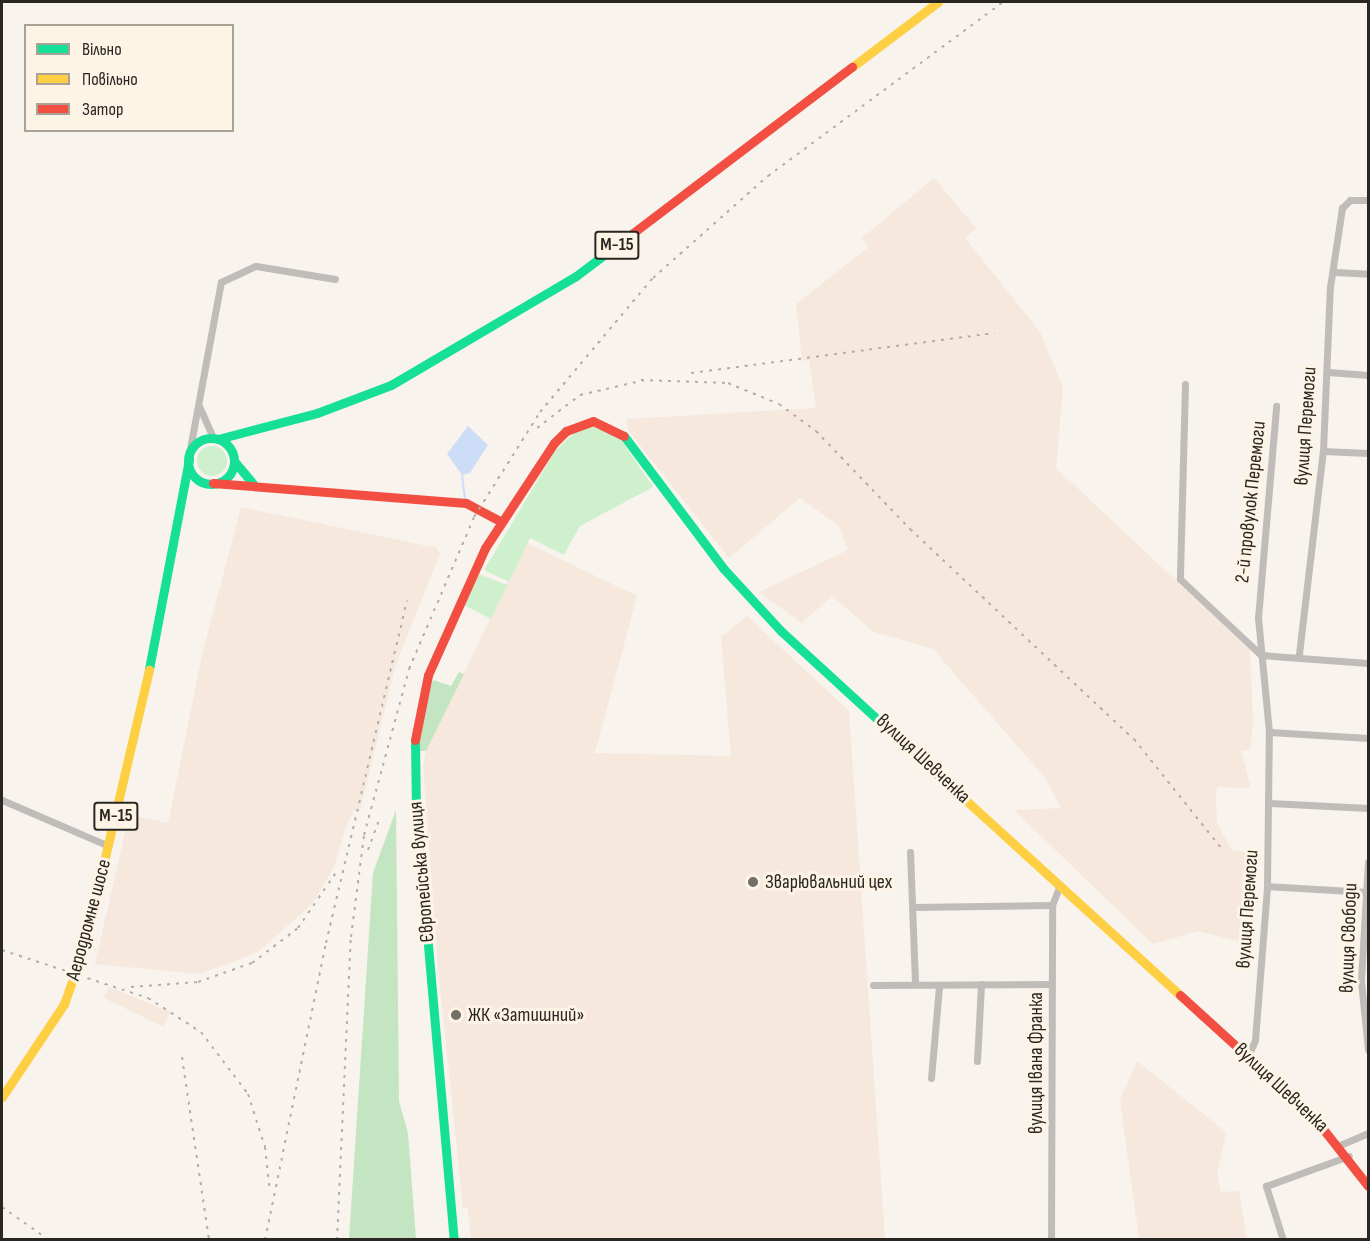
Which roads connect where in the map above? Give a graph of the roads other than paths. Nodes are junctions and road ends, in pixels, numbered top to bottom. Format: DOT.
graph roads {
  1 [pos="938,2"];
  2 [pos="1368,200"];
  3 [pos="1335,272"];
  4 [pos="1368,274"];
  5 [pos="334,279"];
  6 [pos="1328,372"];
  7 [pos="1368,375"];
  8 [pos="1185,384"];
  9 [pos="198,398"];
  10 [pos="1276,406"];
  11 [pos="261,430"];
  12 [pos="215,439"];
  13 [pos="1323,451"];
  14 [pos="1368,453"];
  15 [pos="189,457"];
  16 [pos="234,460"];
  17 [pos="211,483"];
  18 [pos="264,488"];
  19 [pos="181,516"];
  20 [pos="501,522"];
  21 [pos="1299,654"];
  22 [pos="1261,656"];
  23 [pos="1368,663"];
  24 [pos="1269,732"];
  25 [pos="1368,738"];
  26 [pos="2,800"];
  27 [pos="1270,803"];
  28 [pos="1368,808"];
  29 [pos="109,846"];
  30 [pos="910,852"];
  31 [pos="1368,862"];
  32 [pos="1268,886"];
  33 [pos="1059,888"];
  34 [pos="1368,892"];
  35 [pos="1052,905"];
  36 [pos="914,907"];
  37 [pos="915,984"];
  38 [pos="981,984"];
  39 [pos="1052,984"];
  40 [pos="873,985"];
  41 [pos="939,986"];
  42 [pos="1368,1050"];
  43 [pos="1248,1056"];
  44 [pos="977,1061"];
  45 [pos="931,1078"];
  46 [pos="2,1097"];
  47 [pos="1368,1132"];
  48 [pos="1340,1144"];
  49 [pos="1349,1155"];
  50 [pos="1368,1186"];
  51 [pos="454,1239"];
  52 [pos="1051,1239"];
  53 [pos="1283,1239"];
  1 -- 11 [label="main road, М-15"];
  2 -- 3 [label="street, вулиця Перемоги"];
  3 -- 4 [label="street"];
  3 -- 6 [label="street, вулиця Перемоги"];
  5 -- 9 [label="street, Аеродромне шосе"];
  6 -- 7 [label="street"];
  6 -- 13 [label="street, вулиця Перемоги"];
  8 -- 22 [label="street"];
  9 -- 12 [label="street"];
  9 -- 15 [label="street, Аеродромне шосе"];
  10 -- 22 [label="street, 2-й провулок Перемоги"];
  11 -- 12 [label="main road, М-15"];
  11 -- 16 [label="main road, М-15"];
  12 -- 15 [label="main road, М-15"];
  12 -- 16 [label="main road"];
  13 -- 14 [label="street"];
  13 -- 21 [label="street, вулиця Перемоги"];
  15 -- 17 [label="main road"];
  15 -- 19 [label="main road, Аеродромне шосе / М-15"];
  16 -- 17 [label="main road, М-15"];
  16 -- 18 [label="main road"];
  17 -- 18 [label="main road"];
  17 -- 19 [label="main road, Аеродромне шосе / М-15"];
  18 -- 20 [label="main road"];
  19 -- 29 [label="main road, Аеродромне шосе / М-15"];
  20 -- 33 [label="main road, вулиця Шевченка"];
  20 -- 51 [label="main road, Європейська вулиця"];
  21 -- 22 [label="street"];
  21 -- 23 [label="street"];
  22 -- 24 [label="street, вулиця Перемоги"];
  24 -- 25 [label="street"];
  24 -- 27 [label="street, вулиця Перемоги"];
  26 -- 29 [label="street"];
  27 -- 28 [label="street"];
  27 -- 32 [label="street, вулиця Перемоги"];
  29 -- 46 [label="main road, Аеродромне шосе / М-15"];
  30 -- 36 [label="street"];
  31 -- 34 [label="street, вулиця Свободи"];
  32 -- 34 [label="street"];
  32 -- 43 [label="street, вулиця Перемоги"];
  33 -- 35 [label="street, вулиця Івана Франка"];
  33 -- 43 [label="main road, вулиця Шевченка"];
  34 -- 42 [label="street, вулиця Свободи"];
  35 -- 36 [label="street"];
  35 -- 39 [label="street, вулиця Івана Франка"];
  36 -- 37 [label="street"];
  37 -- 40 [label="street"];
  37 -- 41 [label="street"];
  38 -- 39 [label="street"];
  38 -- 41 [label="street"];
  38 -- 44 [label="street"];
  39 -- 52 [label="street, вулиця Івана Франка"];
  41 -- 45 [label="street"];
  43 -- 48 [label="main road, вулиця Шевченка"];
  47 -- 48 [label="street"];
  48 -- 49 [label="main road, вулиця Шевченка"];
  49 -- 50 [label="main road, вулиця Шевченка"];
  49 -- 53 [label="street"];
}
